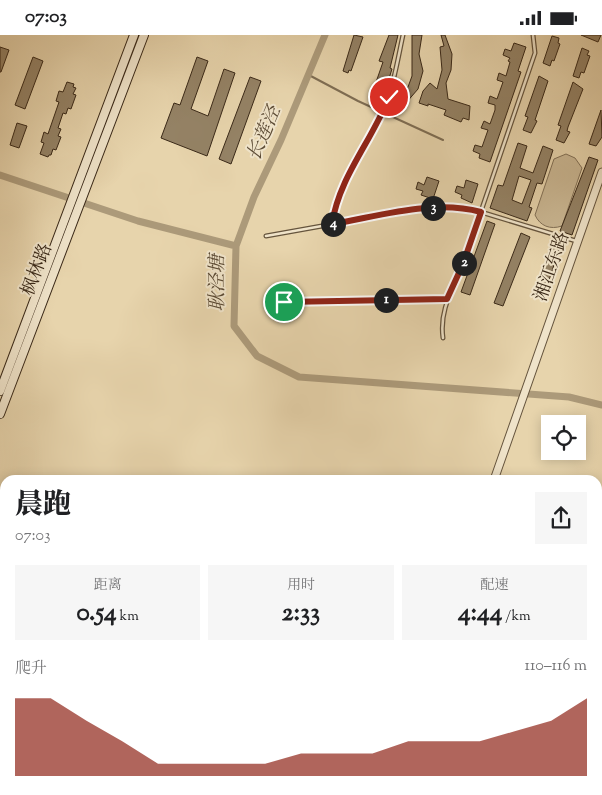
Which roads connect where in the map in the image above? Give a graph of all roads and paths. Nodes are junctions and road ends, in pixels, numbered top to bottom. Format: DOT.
graph roads {
  1 [pos="134,35"];
  2 [pos="144,35"];
  3 [pos="403,35"];
  4 [pos="533,35"];
  5 [pos="602,172"];
  6 [pos="481,212"];
  7 [pos="332,224"];
  8 [pos="266,236"];
  9 [pos="577,242"];
  10 [pos="447,299"];
  11 [pos="284,302"];
  12 [pos="443,338"];
  13 [pos="0,391"];
  14 [pos="0,414"];
  15 [pos="496,475"];
  1 -- 13 [label="main road, 枫林路"];
  2 -- 14 [label="main road, 枫林路"];
  3 -- 7 [label="lane"];
  4 -- 6 [label="lane"];
  5 -- 9 [label="street, 湘江东路"];
  6 -- 7 [label="lane"];
  6 -- 9 [label="lane"];
  6 -- 10 [label="lane"];
  7 -- 8 [label="lane"];
  9 -- 15 [label="street, 湘江东路"];
  10 -- 11 [label="lane"];
  10 -- 12 [label="lane"];
}
